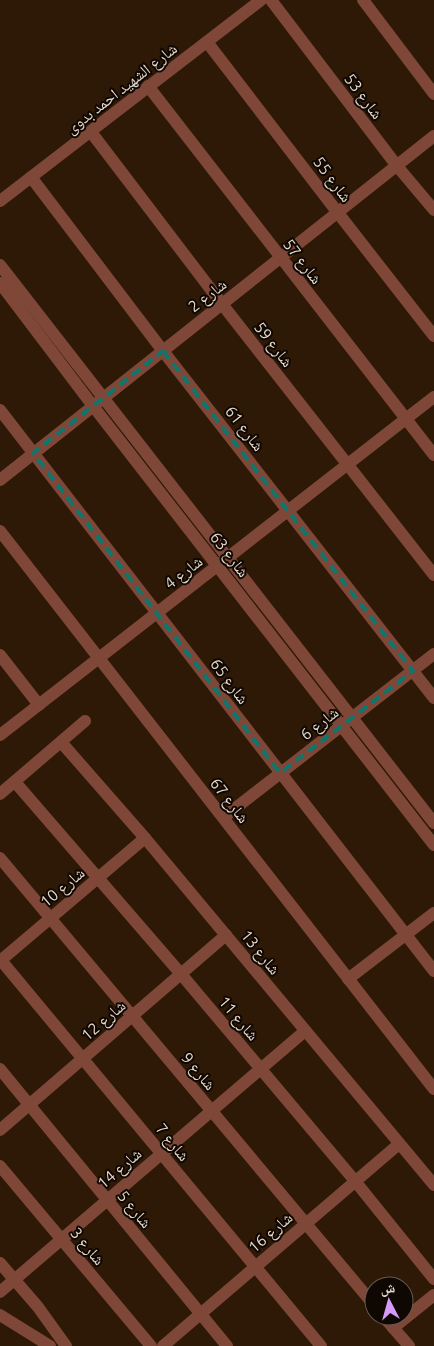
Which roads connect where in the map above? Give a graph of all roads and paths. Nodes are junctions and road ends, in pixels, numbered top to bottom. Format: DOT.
graph roads {
  1 [pos="261,0"];
  2 [pos="270,0"];
  3 [pos="363,0"];
  4 [pos="207,42"];
  5 [pos="148,86"];
  6 [pos="434,94"];
  7 [pos="91,132"];
  8 [pos="434,136"];
  9 [pos="397,166"];
  10 [pos="30,178"];
  11 [pos="0,200"];
  12 [pos="434,210"];
  13 [pos="338,212"];
  14 [pos="280,258"];
  15 [pos="1,274"];
  16 [pos="222,304"];
  17 [pos="434,336"];
  18 [pos="163,351"];
  19 [pos="104,397"];
  20 [pos="434,397"];
  21 [pos="93,406"];
  22 [pos="0,410"];
  23 [pos="406,419"];
  24 [pos="33,453"];
  25 [pos="434,455"];
  26 [pos="348,464"];
  27 [pos="0,480"];
  28 [pos="288,511"];
  29 [pos="0,531"];
  30 [pos="223,562"];
  31 [pos="434,575"];
  32 [pos="157,613"];
  33 [pos="434,654"];
  34 [pos="0,655"];
  35 [pos="99,658"];
  36 [pos="413,670"];
  37 [pos="434,698"];
  38 [pos="39,705"];
  39 [pos="85,721"];
  40 [pos="347,722"];
  41 [pos="0,735"];
  42 [pos="61,742"];
  43 [pos="280,773"];
  44 [pos="15,782"];
  45 [pos="0,794"];
  46 [pos="224,817"];
  47 [pos="434,823"];
  48 [pos="145,838"];
  49 [pos="434,845"];
  50 [pos="0,858"];
  51 [pos="98,878"];
  52 [pos="434,914"];
  53 [pos="50,918"];
  54 [pos="406,935"];
  55 [pos="226,936"];
  56 [pos="0,960"];
  57 [pos="434,971"];
  58 [pos="182,974"];
  59 [pos="348,979"];
  60 [pos="132,1016"];
  61 [pos="304,1031"];
  62 [pos="83,1058"];
  63 [pos="260,1068"];
  64 [pos="0,1069"];
  65 [pos="434,1089"];
  66 [pos="30,1105"];
  67 [pos="211,1110"];
  68 [pos="0,1130"];
  69 [pos="399,1144"];
  70 [pos="161,1154"];
  71 [pos="0,1166"];
  72 [pos="355,1181"];
  73 [pos="434,1186"];
  74 [pos="107,1200"];
  75 [pos="306,1223"];
  76 [pos="61,1239"];
  77 [pos="0,1263"];
  78 [pos="255,1267"];
  79 [pos="434,1279"];
  80 [pos="14,1280"];
  81 [pos="0,1292"];
  82 [pos="364,1293"];
  83 [pos="434,1295"];
  84 [pos="201,1313"];
  85 [pos="0,1315"];
  86 [pos="393,1328"];
  87 [pos="50,1346"];
  88 [pos="66,1346"];
  89 [pos="151,1346"];
  90 [pos="163,1346"];
  91 [pos="227,1346"];
  92 [pos="321,1346"];
  93 [pos="409,1346"];
  1 -- 4 [label="street, شارع الشهيد احمد بدوى"];
  2 -- 9 [label="street, شارع 53"];
  3 -- 6 [label="street"];
  4 -- 5 [label="street, شارع الشهيد احمد بدوى"];
  4 -- 13 [label="street, شارع 55"];
  5 -- 7 [label="street, شارع الشهيد احمد بدوى"];
  5 -- 14 [label="street, شارع 57"];
  7 -- 10 [label="street, شارع الشهيد احمد بدوى"];
  7 -- 16 [label="street, شارع 59"];
  8 -- 9 [label="street, شارع 2"];
  9 -- 12 [label="street, شارع 53"];
  9 -- 13 [label="street, شارع 2"];
  10 -- 11 [label="street, شارع الشهيد احمد بدوى"];
  10 -- 18 [label="street, شارع 61"];
  13 -- 14 [label="street, شارع 2"];
  13 -- 17 [label="street, شارع 55"];
  14 -- 16 [label="street, شارع 2"];
  14 -- 23 [label="street, شارع 57"];
  15 -- 19 [label="street, شارع 63"];
  15 -- 21 [label="street, شارع 63"];
  16 -- 18 [label="street, شارع 2"];
  16 -- 26 [label="street, شارع 59"];
  18 -- 19 [label="street, شارع 2"];
  18 -- 28 [label="street, شارع 61"];
  19 -- 21 [label="street, شارع 2"];
  19 -- 30 [label="street, شارع 63"];
  20 -- 23 [label="street, شارع 4"];
  21 -- 24 [label="street, شارع 2"];
  21 -- 30 [label="street, شارع 63"];
  22 -- 24 [label="street, شارع 65"];
  23 -- 25 [label="street, شارع 57"];
  23 -- 26 [label="street, شارع 4"];
  24 -- 27 [label="street, شارع 2"];
  24 -- 32 [label="street, شارع 65"];
  26 -- 28 [label="street, شارع 4"];
  26 -- 31 [label="street, شارع 59"];
  28 -- 30 [label="street, شارع 4"];
  28 -- 36 [label="street, شارع 61"];
  29 -- 35 [label="street, شارع 67"];
  30 -- 32 [label="street, شارع 4"];
  30 -- 40 [label="street, شارع 63"];
  32 -- 35 [label="street, شارع 4"];
  32 -- 43 [label="street, شارع 65"];
  33 -- 36 [label="street, شارع 6"];
  34 -- 38 [label="street"];
  35 -- 38 [label="street, شارع 4"];
  35 -- 46 [label="street, شارع 67"];
  36 -- 37 [label="street, شارع 61"];
  36 -- 40 [label="street, شارع 6"];
  38 -- 41 [label="street, شارع 4"];
  39 -- 42 [label="street"];
  40 -- 43 [label="street, شارع 6"];
  40 -- 47 [label="street, شارع 63"];
  40 -- 49 [label="street, شارع 63"];
  42 -- 44 [label="street"];
  42 -- 48 [label="street, شارع 13"];
  43 -- 46 [label="street, شارع 6"];
  43 -- 54 [label="street, شارع 65"];
  44 -- 45 [label="street"];
  44 -- 51 [label="street, شارع 11"];
  46 -- 59 [label="street, شارع 67"];
  48 -- 51 [label="street, شارع 10"];
  48 -- 55 [label="street, شارع 13"];
  50 -- 53 [label="street, شارع 9"];
  51 -- 53 [label="street, شارع 10"];
  51 -- 58 [label="street, شارع 11"];
  52 -- 54 [label="street"];
  53 -- 56 [label="street, شارع 10"];
  53 -- 60 [label="street, شارع 9"];
  54 -- 57 [label="street, شارع 65"];
  54 -- 59 [label="street"];
  55 -- 58 [label="street, شارع 12"];
  55 -- 61 [label="street, شارع 13"];
  56 -- 62 [label="street, شارع 7"];
  58 -- 60 [label="street, شارع 12"];
  58 -- 63 [label="street, شارع 11"];
  59 -- 65 [label="street, شارع 67"];
  60 -- 62 [label="street, شارع 12"];
  60 -- 67 [label="street, شارع 9"];
  61 -- 63 [label="street, شارع 14"];
  61 -- 69 [label="street, شارع 13"];
  62 -- 66 [label="street, شارع 12"];
  62 -- 70 [label="street, شارع 7"];
  63 -- 67 [label="street, شارع 14"];
  63 -- 72 [label="street, شارع 11"];
  64 -- 66 [label="street, شارع 5"];
  66 -- 68 [label="street, شارع 12"];
  66 -- 74 [label="street, شارع 5"];
  67 -- 70 [label="street, شارع 14"];
  67 -- 75 [label="street, شارع 9"];
  69 -- 72 [label="street, شارع 16"];
  69 -- 73 [label="street, شارع 13"];
  70 -- 74 [label="street, شارع 14"];
  70 -- 78 [label="street, شارع 7"];
  71 -- 76 [label="street, شارع 3"];
  72 -- 75 [label="street, شارع 16"];
  72 -- 79 [label="street, شارع 11"];
  74 -- 76 [label="street, شارع 14"];
  74 -- 84 [label="street, شارع 5"];
  75 -- 78 [label="street, شارع 16"];
  75 -- 82 [label="street, شارع 9"];
  76 -- 80 [label="street, شارع 14"];
  76 -- 89 [label="street, شارع 3"];
  77 -- 80 [label="street"];
  78 -- 84 [label="street, شارع 16"];
  78 -- 92 [label="street, شارع 7"];
  80 -- 81 [label="street, شارع 14"];
  80 -- 88 [label="street"];
  83 -- 86 [label="street"];
  84 -- 90 [label="street, شارع 16"];
  84 -- 91 [label="street, شارع 5"];
  85 -- 87 [label="street"];
  86 -- 93 [label="street"];
}
